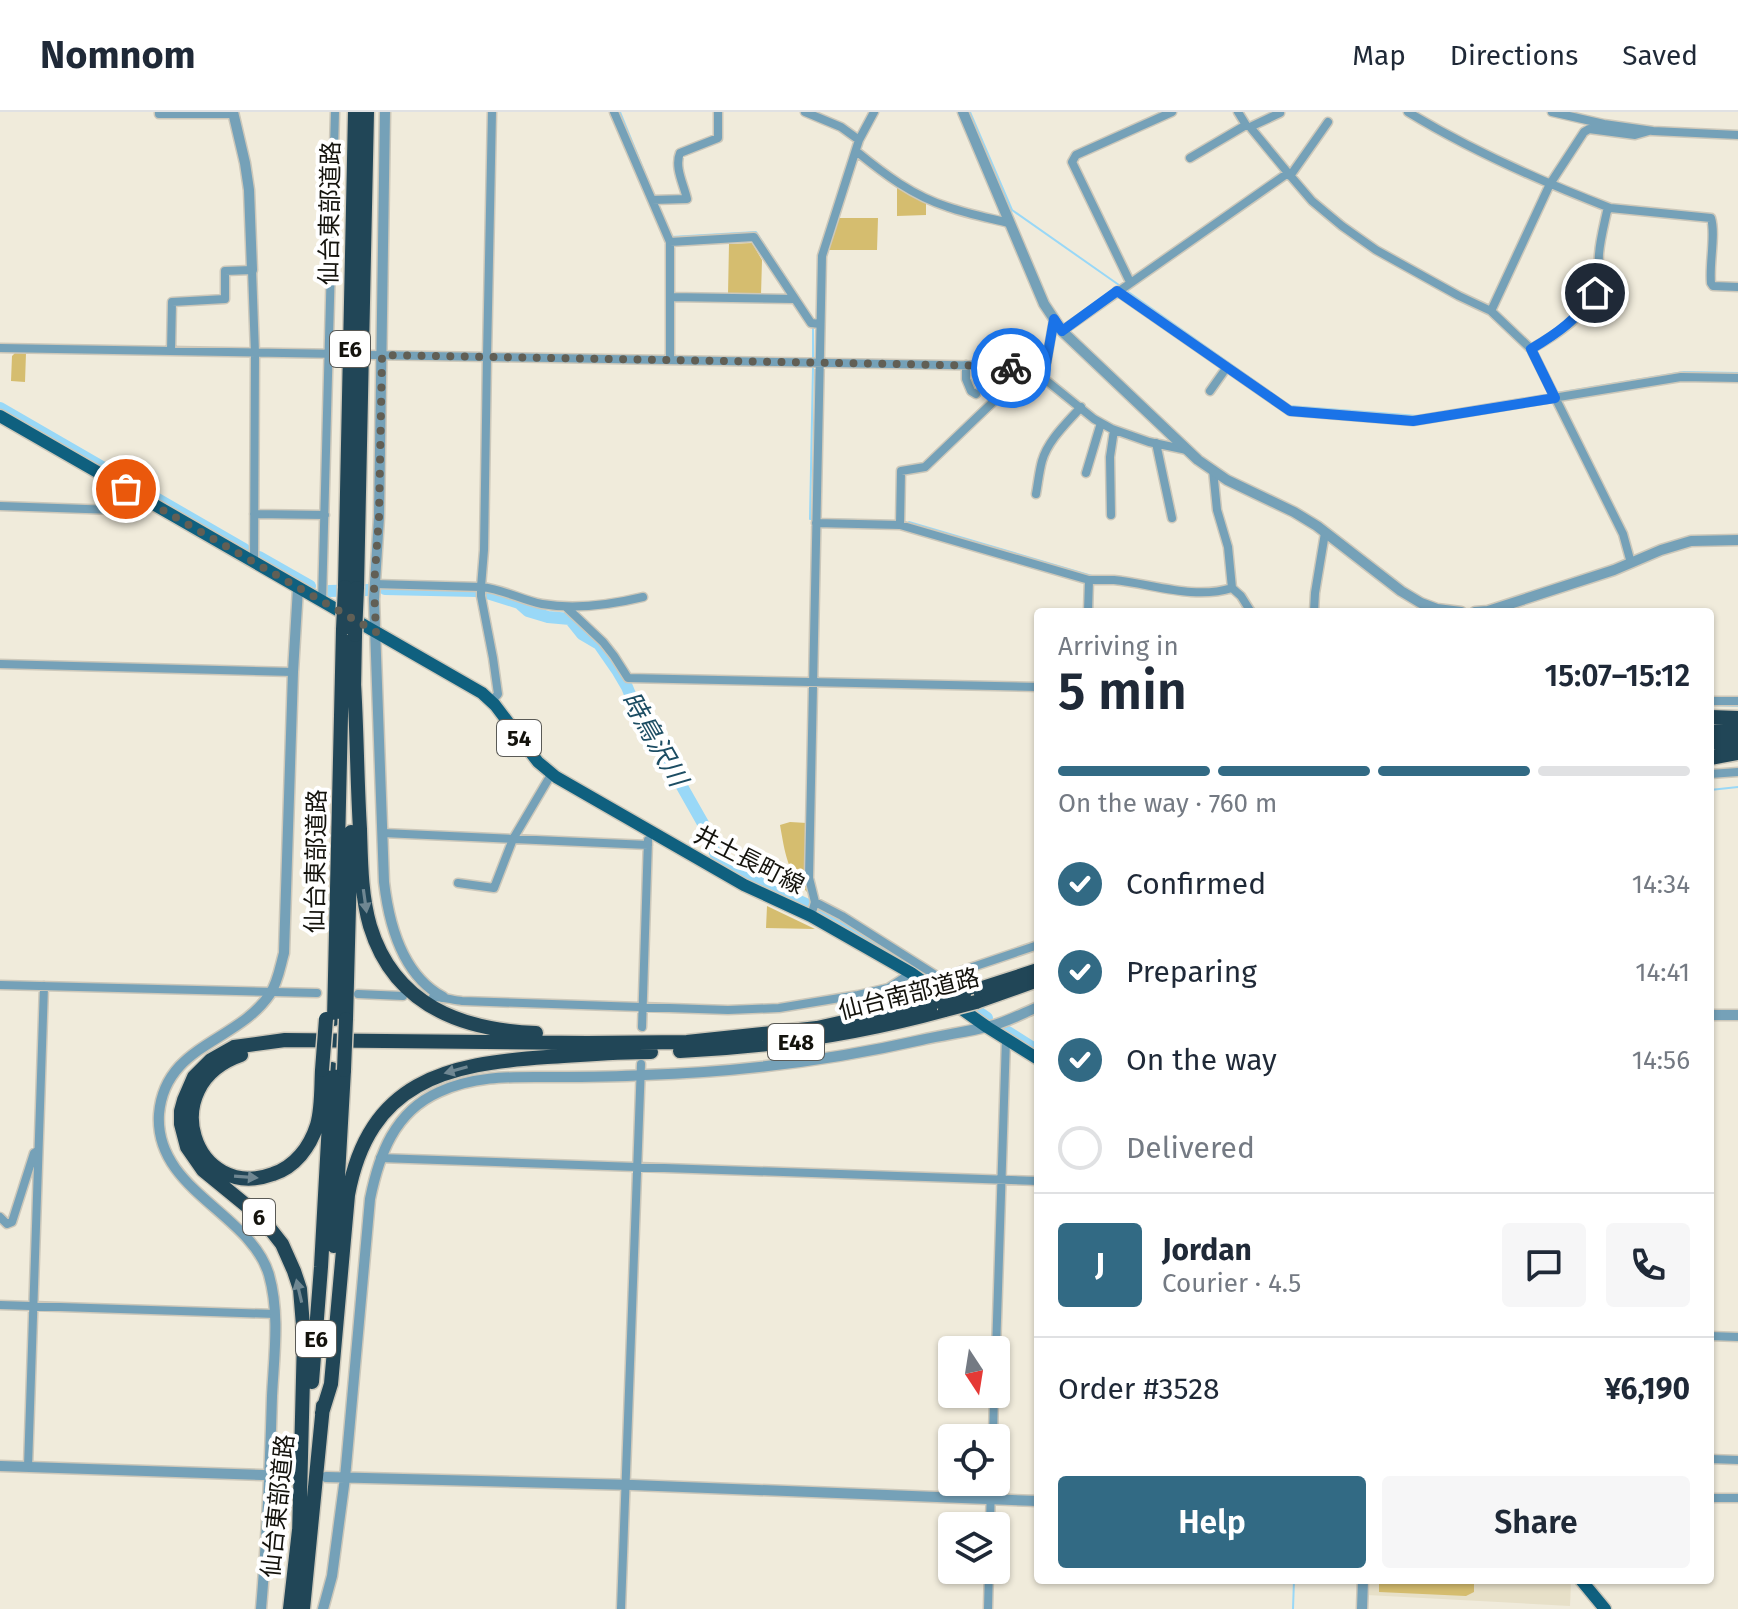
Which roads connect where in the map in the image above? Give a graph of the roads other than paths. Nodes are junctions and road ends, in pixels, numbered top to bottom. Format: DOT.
graph roads {
  1 [pos="159,112"];
  2 [pos="335,112"];
  3 [pos="355,112"];
  4 [pos="367,112"];
  5 [pos="385,112"];
  6 [pos="492,112"];
  7 [pos="614,112"];
  8 [pos="718,112"];
  9 [pos="805,112"];
  10 [pos="874,112"];
  11 [pos="963,112"];
  12 [pos="1172,112"];
  13 [pos="1238,112"];
  14 [pos="1408,112"];
  15 [pos="1552,112"];
  16 [pos="233,113"];
  17 [pos="1280,113"];
  18 [pos="1328,122"];
  19 [pos="1248,126"];
  20 [pos="1649,131"];
  21 [pos="1738,135"];
  22 [pos="859,140"];
  23 [pos="856,151"];
  24 [pos="1190,158"];
  25 [pos="1289,175"];
  26 [pos="1550,184"];
  27 [pos="652,200"];
  28 [pos="1610,208"];
  29 [pos="1009,223"];
  30 [pos="670,242"];
  31 [pos="252,270"];
  32 [pos="1123,287"];
  33 [pos="1738,287"];
  34 [pos="670,297"];
  35 [pos="794,299"];
  36 [pos="1491,311"];
  37 [pos="1054,319"];
  38 [pos="820,324"];
  39 [pos="1062,331"];
  40 [pos="0,348"];
  41 [pos="1531,349"];
  42 [pos="171,351"];
  43 [pos="255,353"];
  44 [pos="329,354"];
  45 [pos="342,354"];
  46 [pos="369,355"];
  47 [pos="382,355"];
  48 [pos="487,357"];
  49 [pos="670,360"];
  50 [pos="819,363"];
  51 [pos="966,365"];
  52 [pos="1227,367"];
  53 [pos="1029,374"];
  54 [pos="1042,377"];
  55 [pos="1738,378"];
  56 [pos="1210,391"];
  57 [pos="976,394"];
  58 [pos="1554,395"];
  59 [pos="1081,407"];
  60 [pos="0,416"];
  61 [pos="1101,423"];
  62 [pos="1114,430"];
  63 [pos="1156,443"];
  64 [pos="1187,450"];
  65 [pos="1213,470"];
  66 [pos="1086,473"];
  67 [pos="1036,494"];
  68 [pos="151,504"];
  69 [pos="0,506"];
  70 [pos="254,514"];
  71 [pos="325,515"];
  72 [pos="1111,515"];
  73 [pos="1172,518"];
  74 [pos="816,523"];
  75 [pos="900,525"];
  76 [pos="1325,533"];
  77 [pos="1738,540"];
  78 [pos="254,563"];
  79 [pos="1631,563"];
  80 [pos="1089,580"];
  81 [pos="374,584"];
  82 [pos="351,587"];
  83 [pos="481,587"];
  84 [pos="298,588"];
  85 [pos="1232,588"];
  86 [pos="643,597"];
  87 [pos="322,602"];
  88 [pos="566,607"];
  89 [pos="1088,608"];
  90 [pos="1248,608"];
  91 [pos="1315,608"];
  92 [pos="1429,608"];
  93 [pos="1497,608"];
  94 [pos="349,632"];
  95 [pos="376,632"];
  96 [pos="0,664"];
  97 [pos="293,672"];
  98 [pos="354,683"];
  99 [pos="813,683"];
  100 [pos="1034,687"];
  101 [pos="1714,701"];
  102 [pos="1738,701"];
  103 [pos="491,702"];
  104 [pos="1714,717"];
  105 [pos="1738,718"];
  106 [pos="1738,730"];
  107 [pos="1714,732"];
  108 [pos="1738,741"];
  109 [pos="1714,743"];
  110 [pos="1738,753"];
  111 [pos="1714,757"];
  112 [pos="1738,772"];
  113 [pos="552,773"];
  114 [pos="1714,774"];
  115 [pos="648,830"];
  116 [pos="383,833"];
  117 [pos="513,839"];
  118 [pos="648,845"];
  119 [pos="458,883"];
  120 [pos="815,902"];
  121 [pos="811,916"];
  122 [pos="1034,946"];
  123 [pos="1034,972"];
  124 [pos="911,973"];
  125 [pos="940,978"];
  126 [pos="1034,981"];
  127 [pos="925,983"];
  128 [pos="0,985"];
  129 [pos="44,986"];
  130 [pos="271,993"];
  131 [pos="317,993"];
  132 [pos="358,994"];
  133 [pos="403,996"];
  134 [pos="438,997"];
  135 [pos="970,998"];
  136 [pos="940,1006"];
  137 [pos="643,1008"];
  138 [pos="1034,1009"];
  139 [pos="1714,1015"];
  140 [pos="1738,1015"];
  141 [pos="335,1019"];
  142 [pos="642,1027"];
  143 [pos="987,1027"];
  144 [pos="713,1038"];
  145 [pos="1006,1039"];
  146 [pos="1034,1056"];
  147 [pos="642,1064"];
  148 [pos="333,1070"];
  149 [pos="38,1151"];
  150 [pos="380,1158"];
  151 [pos="638,1167"];
  152 [pos="1002,1180"];
  153 [pos="1034,1181"];
  154 [pos="0,1217"];
  155 [pos="0,1305"];
  156 [pos="33,1307"];
  157 [pos="275,1314"];
  158 [pos="997,1336"];
  159 [pos="1714,1336"];
  160 [pos="1738,1337"];
  161 [pos="322,1413"];
  162 [pos="1714,1459"];
  163 [pos="1738,1460"];
  164 [pos="0,1466"];
  165 [pos="28,1467"];
  166 [pos="270,1475"];
  167 [pos="293,1476"];
  168 [pos="326,1477"];
  169 [pos="345,1478"];
  170 [pos="625,1485"];
  171 [pos="991,1496"];
  172 [pos="1714,1498"];
  173 [pos="1738,1498"];
  174 [pos="991,1500"];
  175 [pos="1034,1501"];
  176 [pos="991,1512"];
  177 [pos="299,1536"];
  178 [pos="989,1584"];
  179 [pos="1363,1584"];
  180 [pos="1584,1584"];
  181 [pos="261,1609"];
  182 [pos="290,1609"];
  183 [pos="303,1609"];
  184 [pos="323,1609"];
  185 [pos="621,1609"];
  186 [pos="988,1609"];
  187 [pos="1362,1609"];
  188 [pos="1605,1609"];
  1 -- 16 [label="street"];
  2 -- 44 [label="street"];
  3 -- 82 [label="highway, 仙台東部道路 / E6"];
  4 -- 82 [label="highway, 仙台東部道路 / E6"];
  5 -- 47 [label="street"];
  6 -- 48 [label="street"];
  7 -- 27 [label="street"];
  8 -- 27 [label="street"];
  9 -- 22 [label="street"];
  10 -- 22 [label="street"];
  11 -- 29 [label="street"];
  12 -- 32 [label="street"];
  13 -- 19 [label="street"];
  14 -- 26 [label="street"];
  15 -- 20 [label="street"];
  16 -- 31 [label="street"];
  17 -- 19 [label="street"];
  18 -- 25 [label="street"];
  19 -- 24 [label="street"];
  19 -- 25 [label="street"];
  20 -- 21 [label="street"];
  20 -- 26 [label="street"];
  22 -- 23 [label="street"];
  23 -- 29 [label="street"];
  23 -- 38 [label="street"];
  25 -- 32 [label="street"];
  25 -- 36 [label="street"];
  26 -- 28 [label="street"];
  26 -- 36 [label="street"];
  27 -- 30 [label="street"];
  28 -- 33 [label="street"];
  28 -- 41 [label="street"];
  29 -- 37 [label="street"];
  30 -- 34 [label="street"];
  30 -- 35 [label="street"];
  31 -- 42 [label="street"];
  31 -- 43 [label="street"];
  32 -- 39 [label="street"];
  32 -- 52 [label="street"];
  34 -- 35 [label="street"];
  34 -- 49 [label="street"];
  35 -- 38 [label="street"];
  36 -- 41 [label="street"];
  37 -- 39 [label="street"];
  37 -- 54 [label="street"];
  38 -- 50 [label="street"];
  39 -- 64 [label="street"];
  40 -- 42 [label="street"];
  41 -- 58 [label="street"];
  42 -- 43 [label="street"];
  43 -- 44 [label="street"];
  43 -- 70 [label="street"];
  44 -- 45 [label="street"];
  44 -- 71 [label="street"];
  46 -- 47 [label="street"];
  47 -- 48 [label="street"];
  47 -- 81 [label="street"];
  48 -- 49 [label="street"];
  48 -- 83 [label="street"];
  49 -- 50 [label="street"];
  50 -- 51 [label="street"];
  50 -- 74 [label="street"];
  51 -- 53 [label="street"];
  51 -- 57 [label="street"];
  52 -- 56 [label="street"];
  52 -- 58 [label="street"];
  53 -- 54 [label="street"];
  53 -- 75 [label="street"];
  54 -- 59 [label="street"];
  55 -- 58 [label="street"];
  58 -- 79 [label="street"];
  59 -- 61 [label="street"];
  59 -- 67 [label="street"];
  60 -- 68 [label="main road, 井土長町線 / 54"];
  61 -- 62 [label="street"];
  61 -- 66 [label="street"];
  62 -- 63 [label="street"];
  62 -- 72 [label="street"];
  63 -- 64 [label="street"];
  63 -- 73 [label="street"];
  64 -- 65 [label="street"];
  65 -- 76 [label="street"];
  65 -- 85 [label="street"];
  68 -- 69 [label="street"];
  68 -- 78 [label="main road, 井土長町線 / 54"];
  70 -- 71 [label="street"];
  70 -- 78 [label="street"];
  71 -- 87 [label="street"];
  74 -- 75 [label="street"];
  74 -- 99 [label="street"];
  75 -- 80 [label="street"];
  76 -- 91 [label="street"];
  76 -- 92 [label="street"];
  77 -- 79 [label="street"];
  78 -- 84 [label="main road, 井土長町線 / 54"];
  79 -- 93 [label="street"];
  80 -- 85 [label="street"];
  80 -- 89 [label="street"];
  81 -- 83 [label="street"];
  81 -- 95 [label="street"];
  82 -- 94 [label="highway, 仙台東部道路 / E6, bridge"];
  83 -- 88 [label="street"];
  83 -- 103 [label="street"];
  84 -- 87 [label="main road, 井土長町線 / 54"];
  84 -- 97 [label="street"];
  85 -- 90 [label="street"];
  86 -- 88 [label="street"];
  87 -- 95 [label="main road, 井土長町線 / 54"];
  88 -- 99 [label="street"];
  94 -- 98 [label="highway, 仙台東部道路 / E6"];
  94 -- 141 [label="highway, 仙台東部道路 / E6"];
  95 -- 103 [label="main road, 井土長町線 / 54"];
  95 -- 116 [label="street"];
  96 -- 97 [label="street"];
  97 -- 130 [label="street"];
  98 -- 141 [label="highway, 仙台東部道路 / E6"];
  98 -- 144 [label="highway, one-way"];
  99 -- 100 [label="street"];
  99 -- 120 [label="street"];
  101 -- 102 [label="street"];
  103 -- 113 [label="main road, 井土長町線 / 54"];
  104 -- 105 [label="highway"];
  106 -- 107 [label="highway"];
  108 -- 109 [label="highway"];
  110 -- 111 [label="highway"];
  112 -- 114 [label="street"];
  113 -- 115 [label="main road, 井土長町線 / 54"];
  113 -- 117 [label="street"];
  115 -- 118 [label="street"];
  115 -- 121 [label="main road, 井土長町線 / 54"];
  116 -- 117 [label="street"];
  116 -- 134 [label="street"];
  117 -- 118 [label="street"];
  117 -- 119 [label="street"];
  118 -- 137 [label="street"];
  120 -- 121 [label="street"];
  120 -- 125 [label="street"];
  121 -- 124 [label="main road, 井土長町線 / 54"];
  122 -- 125 [label="street"];
  123 -- 135 [label="highway, 仙台南部道路 / E48"];
  124 -- 127 [label="main road, 井土長町線 / 54"];
  124 -- 137 [label="street"];
  125 -- 127 [label="street"];
  126 -- 135 [label="highway, 仙台南部道路 / E48"];
  127 -- 143 [label="main road, 井土長町線 / 54"];
  128 -- 129 [label="street"];
  129 -- 130 [label="street"];
  129 -- 149 [label="street"];
  130 -- 131 [label="street"];
  130 -- 157 [label="street"];
  132 -- 133 [label="street"];
  134 -- 137 [label="street"];
  135 -- 136 [label="highway, 仙台南部道路 / E48, bridge"];
  136 -- 144 [label="highway, 仙台南部道路 / E48"];
  136 -- 147 [label="highway, 仙台南部道路 / E48"];
  137 -- 142 [label="street"];
  138 -- 143 [label="street"];
  139 -- 140 [label="street"];
  141 -- 148 [label="highway, 仙台東部道路 / E6"];
  143 -- 145 [label="main road, 井土長町線 / 54"];
  143 -- 147 [label="street"];
  177 -- 144 [label="highway, 6, one-way"];
  145 -- 146 [label="main road, 井土長町線 / 54"];
  145 -- 152 [label="street"];
  147 -- 148 [label="highway, 6, one-way"];
  147 -- 150 [label="street"];
  147 -- 151 [label="street"];
  147 -- 161 [label="highway, one-way"];
  148 -- 161 [label="highway, 仙台東部道路 / E6"];
  148 -- 177 [label="highway, 仙台東部道路 / E6"];
  149 -- 154 [label="street"];
  149 -- 156 [label="street"];
  150 -- 151 [label="street"];
  150 -- 169 [label="street"];
  151 -- 152 [label="street"];
  151 -- 170 [label="street"];
  152 -- 153 [label="street"];
  152 -- 158 [label="street"];
  155 -- 156 [label="street"];
  156 -- 157 [label="street"];
  156 -- 165 [label="street"];
  157 -- 166 [label="street"];
  159 -- 160 [label="street"];
  161 -- 183 [label="highway, 仙台東部道路 / E6"];
  162 -- 163 [label="street"];
  164 -- 165 [label="street"];
  165 -- 166 [label="street"];
  166 -- 167 [label="street"];
  166 -- 181 [label="street"];
  168 -- 169 [label="street"];
  169 -- 170 [label="street"];
  169 -- 184 [label="street"];
  170 -- 174 [label="street"];
  170 -- 185 [label="street"];
  171 -- 174 [label="street"];
  172 -- 173 [label="street"];
  174 -- 175 [label="street"];
  174 -- 176 [label="street"];
  177 -- 182 [label="highway, 仙台東部道路 / E6"];
  178 -- 186 [label="street"];
  179 -- 187 [label="street"];
  180 -- 188 [label="main road"];
}
